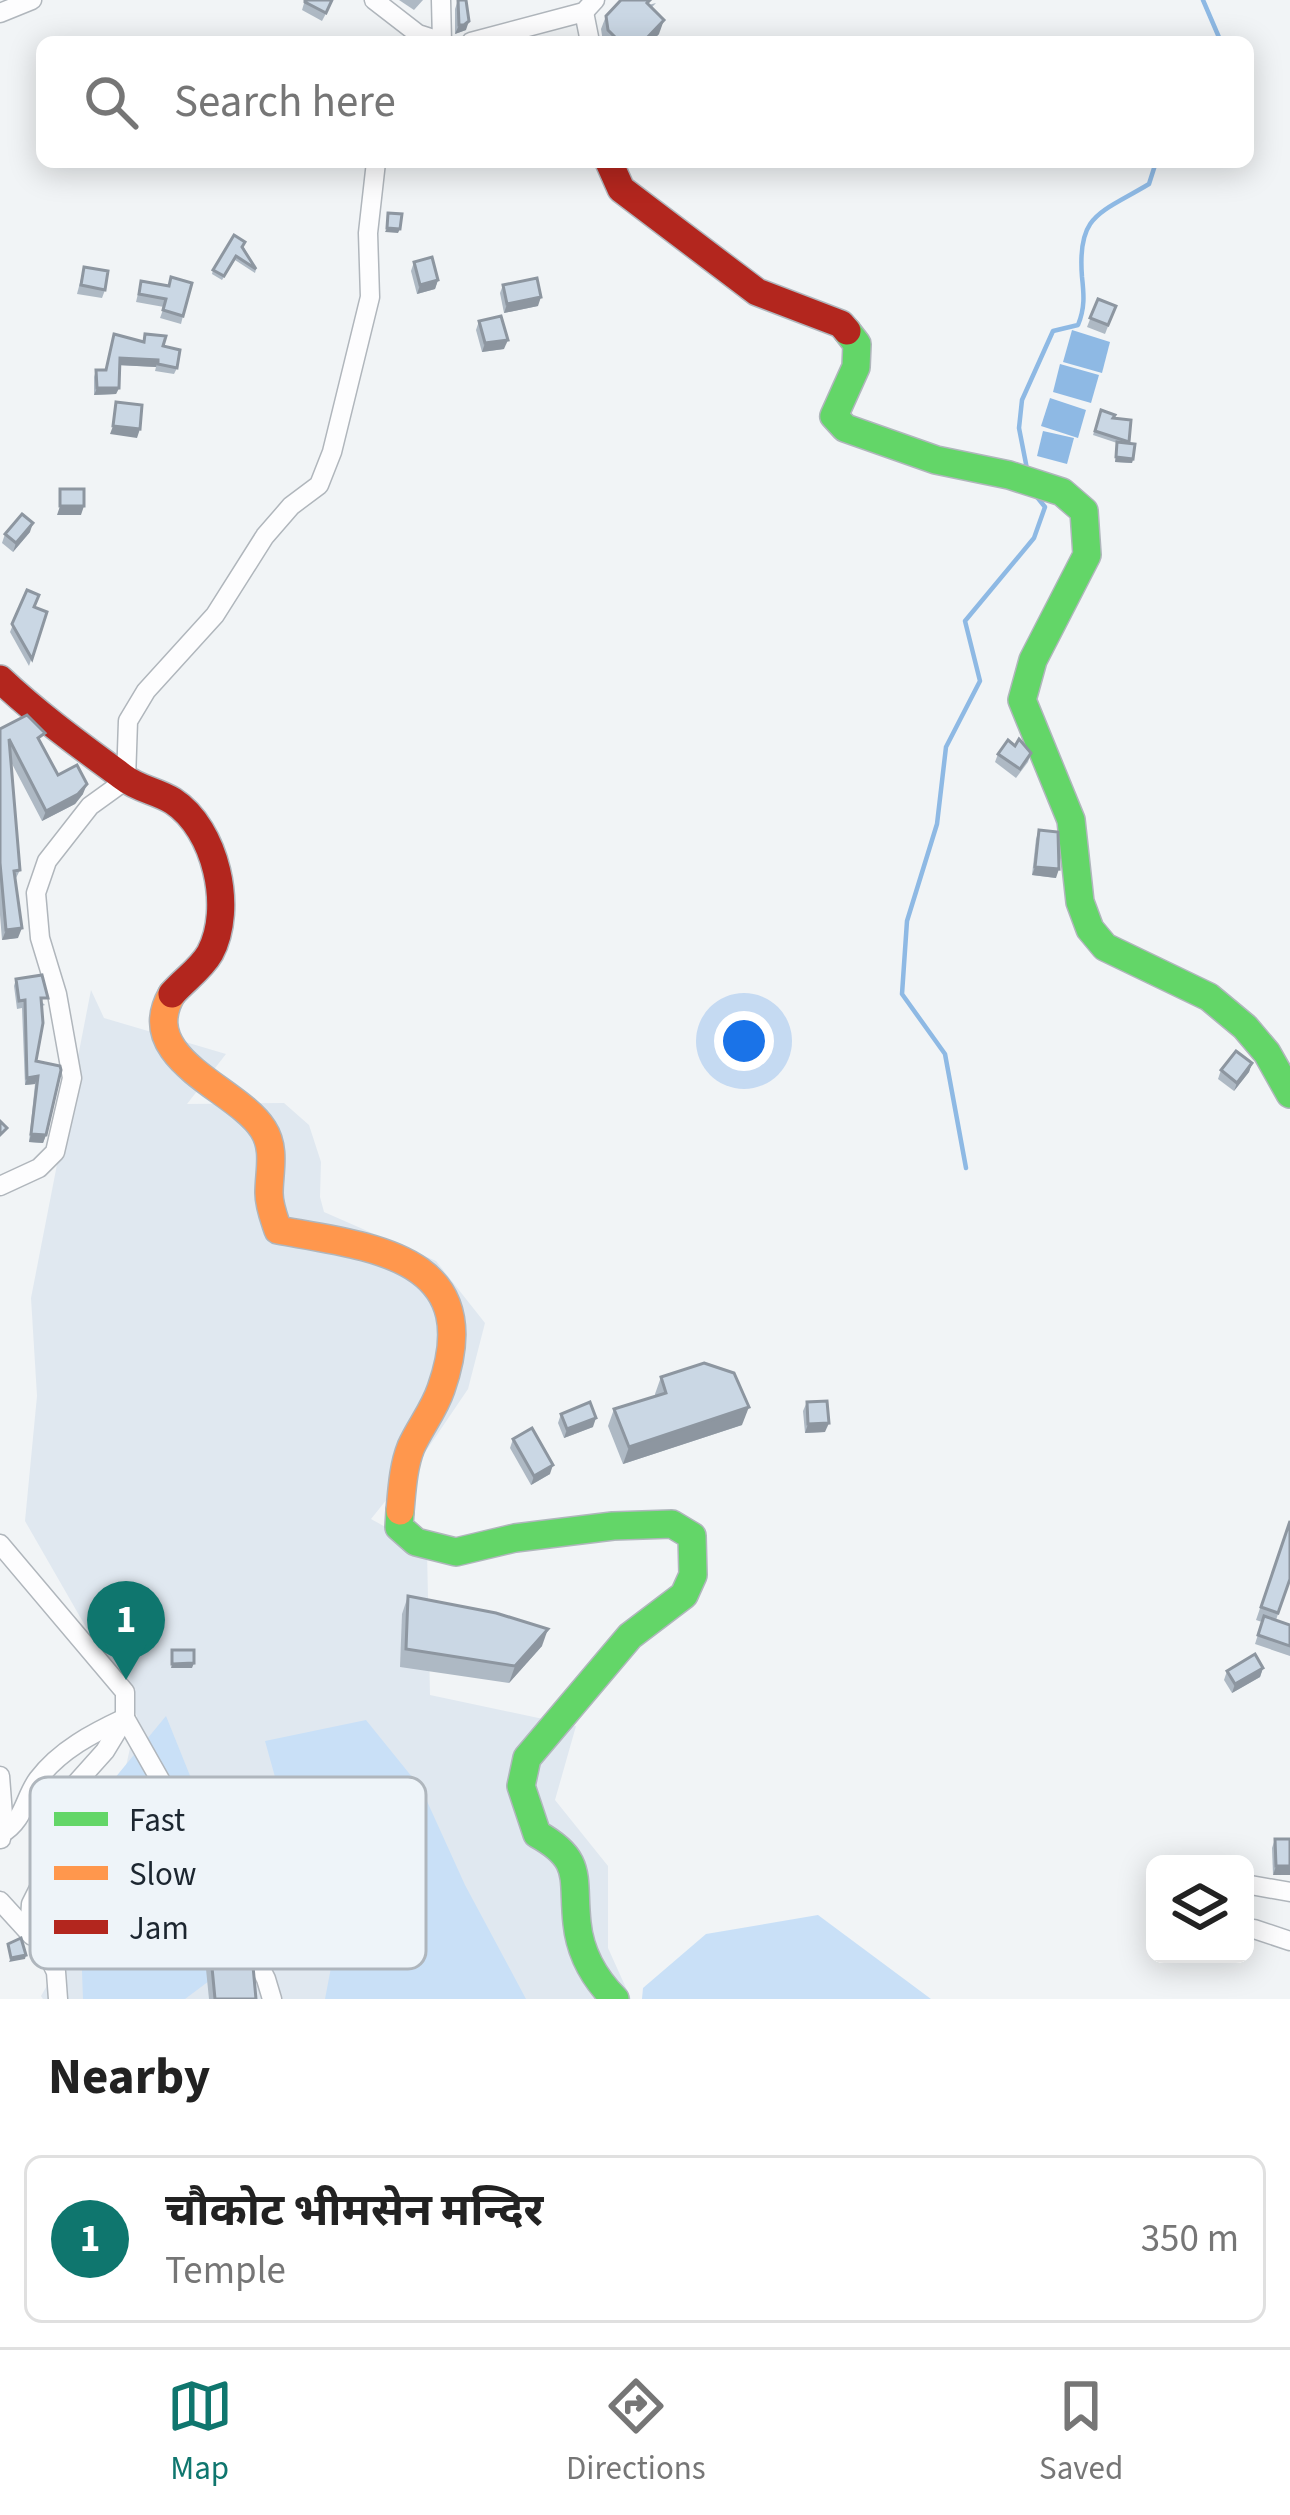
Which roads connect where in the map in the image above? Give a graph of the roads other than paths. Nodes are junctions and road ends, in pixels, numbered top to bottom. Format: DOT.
graph roads {
  1 [pos="32,0"];
  2 [pos="374,0"];
  3 [pos="441,0"];
  4 [pos="590,6"];
  5 [pos="0,14"];
  6 [pos="424,36"];
  7 [pos="442,36"];
  8 [pos="490,36"];
  9 [pos="375,168"];
  10 [pos="612,168"];
  11 [pos="0,679"];
  12 [pos="126,780"];
  13 [pos="1290,1094"];
  14 [pos="0,1186"];
  15 [pos="0,1544"];
  16 [pos="125,1718"];
  17 [pos="0,1776"];
  18 [pos="41,1777"];
  19 [pos="82,1777"];
  20 [pos="158,1777"];
  21 [pos="30,1801"];
  22 [pos="2,1834"];
  23 [pos="0,1844"];
  24 [pos="1254,1886"];
  25 [pos="1290,1892"];
  26 [pos="0,1901"];
  27 [pos="1254,1929"];
  28 [pos="30,1936"];
  29 [pos="1290,1941"];
  30 [pos="55,1969"];
  31 [pos="261,1969"];
  32 [pos="58,1999"];
  33 [pos="272,1999"];
  34 [pos="616,1999"];
  1 -- 5 [label="street"];
  2 -- 6 [label="street"];
  3 -- 7 [label="street"];
  4 -- 8 [label="street"];
  9 -- 12 [label="street"];
  10 -- 13 [label="street"];
  11 -- 12 [label="street"];
  12 -- 14 [label="street"];
  12 -- 34 [label="street"];
  15 -- 16 [label="street"];
  16 -- 18 [label="street"];
  16 -- 19 [label="street"];
  16 -- 20 [label="street"];
  17 -- 22 [label="street"];
  21 -- 22 [label="street"];
  22 -- 23 [label="street"];
  24 -- 25 [label="street"];
  26 -- 28 [label="street"];
  27 -- 29 [label="street"];
  30 -- 32 [label="street"];
  31 -- 33 [label="street"];
}
